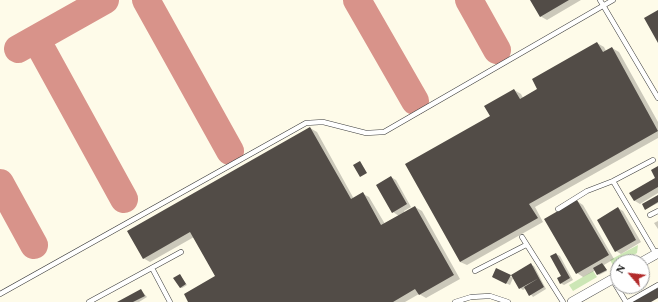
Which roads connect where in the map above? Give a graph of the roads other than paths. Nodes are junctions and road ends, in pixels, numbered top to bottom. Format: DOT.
graph roads {
  1 [pos="600,0"];
  2 [pos="613,0"];
  3 [pos="603,5"];
  4 [pos="658,98"];
  5 [pos="653,160"];
  6 [pos="613,181"];
  7 [pos="558,209"];
  8 [pos="658,210"];
  9 [pos="650,215"];
  10 [pos="522,237"];
  11 [pos="526,245"];
  12 [pos="181,252"];
  13 [pos="657,254"];
  14 [pos="152,268"];
  15 [pos="475,271"];
  16 [pos="610,281"];
  17 [pos="658,285"];
  18 [pos="0,294"];
  19 [pos="88,302"];
  20 [pos="170,302"];
  21 [pos="457,302"];
  22 [pos="508,302"];
  23 [pos="563,302"];
  24 [pos="572,302"];
  25 [pos="627,302"];
  1 -- 3 [label="lane"];
  2 -- 3 [label="lane"];
  3 -- 4 [label="lane"];
  3 -- 18 [label="lane"];
  5 -- 6 [label="lane"];
  6 -- 7 [label="lane"];
  6 -- 13 [label="lane"];
  8 -- 9 [label="lane"];
  10 -- 11 [label="lane"];
  11 -- 15 [label="lane"];
  11 -- 23 [label="lane"];
  12 -- 14 [label="lane"];
  14 -- 19 [label="lane"];
  14 -- 20 [label="lane"];
  16 -- 24 [label="street"];
  17 -- 25 [label="lane"];
  21 -- 22 [label="lane"];
}
